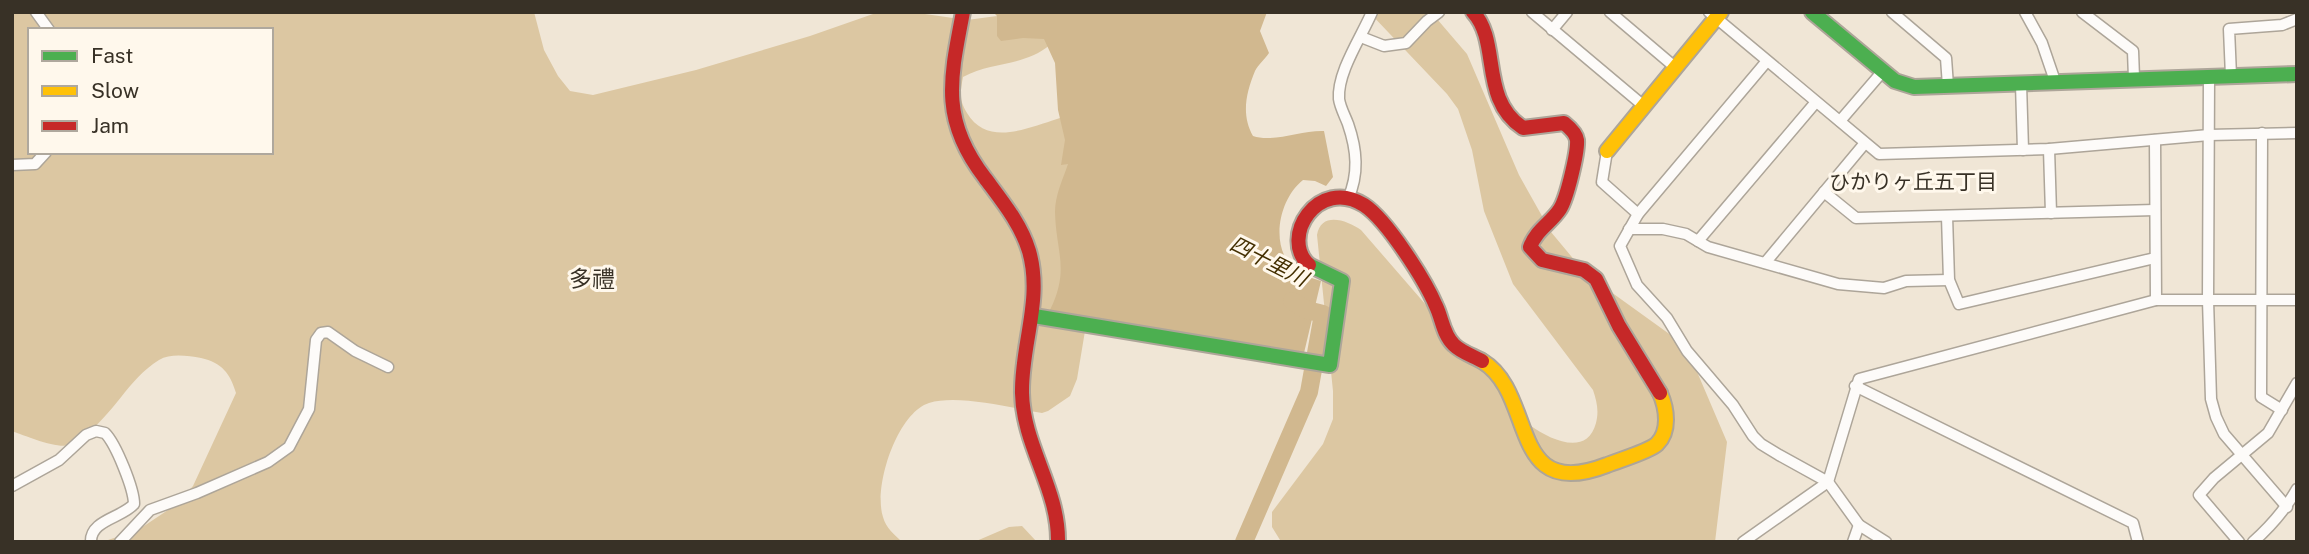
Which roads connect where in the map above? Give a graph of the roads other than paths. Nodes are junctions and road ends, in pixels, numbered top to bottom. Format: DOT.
graph roads {
  1 [pos="36,12"];
  2 [pos="963,12"];
  3 [pos="1372,12"];
  4 [pos="1439,12"];
  5 [pos="1473,12"];
  6 [pos="1532,12"];
  7 [pos="1567,12"];
  8 [pos="1610,12"];
  9 [pos="1892,12"];
  10 [pos="2025,12"];
  11 [pos="2082,12"];
  12 [pos="1813,13"];
  13 [pos="1716,14"];
  14 [pos="2297,19"];
  15 [pos="48,28"];
  16 [pos="1552,30"];
  17 [pos="1361,37"];
  18 [pos="1767,61"];
  19 [pos="1676,68"];
  20 [pos="1883,71"];
  21 [pos="2297,74"];
  22 [pos="2231,76"];
  23 [pos="2209,77"];
  24 [pos="2134,78"];
  25 [pos="2055,81"];
  26 [pos="2021,84"];
  27 [pos="1948,86"];
  28 [pos="1816,102"];
  29 [pos="1644,107"];
  30 [pos="1840,121"];
  31 [pos="2262,133"];
  32 [pos="2297,133"];
  33 [pos="2209,135"];
  34 [pos="2155,140"];
  35 [pos="1865,143"];
  36 [pos="2049,149"];
  37 [pos="2023,150"];
  38 [pos="1607,151"];
  39 [pos="44,154"];
  40 [pos="12,165"];
  41 [pos="1824,192"];
  42 [pos="1348,199"];
  43 [pos="2155,210"];
  44 [pos="2051,213"];
  45 [pos="1639,214"];
  46 [pos="1947,216"];
  47 [pos="1629,229"];
  48 [pos="1698,242"];
  49 [pos="2155,258"];
  50 [pos="1765,263"];
  51 [pos="1949,279"];
  52 [pos="2156,300"];
  53 [pos="2208,300"];
  54 [pos="2261,300"];
  55 [pos="2297,300"];
  56 [pos="1034,316"];
  57 [pos="388,368"];
  58 [pos="2297,383"];
  59 [pos="1855,386"];
  60 [pos="2282,410"];
  61 [pos="2242,455"];
  62 [pos="1828,482"];
  63 [pos="12,486"];
  64 [pos="2297,489"];
  65 [pos="2287,507"];
  66 [pos="1858,525"];
  67 [pos="91,542"];
  68 [pos="120,542"];
  69 [pos="1058,542"];
  70 [pos="1743,542"];
  71 [pos="1853,542"];
  72 [pos="1886,542"];
  73 [pos="2138,542"];
  74 [pos="2239,542"];
  75 [pos="2253,542"];
  1 -- 15 [label="street"];
  2 -- 56 [label="street"];
  3 -- 17 [label="street"];
  4 -- 17 [label="street"];
  5 -- 42 [label="street"];
  6 -- 16 [label="street"];
  7 -- 16 [label="street"];
  8 -- 19 [label="street"];
  9 -- 27 [label="street"];
  10 -- 25 [label="street"];
  11 -- 24 [label="street"];
  12 -- 20 [label="street"];
  13 -- 18 [label="street"];
  13 -- 19 [label="street"];
  14 -- 22 [label="street"];
  16 -- 29 [label="street"];
  17 -- 42 [label="street"];
  18 -- 28 [label="street"];
  18 -- 45 [label="street"];
  19 -- 29 [label="street"];
  20 -- 27 [label="street"];
  20 -- 30 [label="street"];
  21 -- 22 [label="street"];
  22 -- 23 [label="street"];
  23 -- 24 [label="street"];
  23 -- 33 [label="street"];
  24 -- 25 [label="street"];
  25 -- 26 [label="street"];
  26 -- 27 [label="street"];
  26 -- 37 [label="street"];
  28 -- 30 [label="street"];
  28 -- 48 [label="street"];
  29 -- 38 [label="street"];
  30 -- 35 [label="street"];
  31 -- 32 [label="street"];
  31 -- 33 [label="street"];
  31 -- 54 [label="street"];
  33 -- 34 [label="street"];
  33 -- 53 [label="street"];
  34 -- 36 [label="street"];
  34 -- 43 [label="street"];
  35 -- 37 [label="street"];
  35 -- 41 [label="street"];
  36 -- 37 [label="street"];
  36 -- 44 [label="street"];
  38 -- 45 [label="street"];
  39 -- 40 [label="street"];
  41 -- 46 [label="street"];
  41 -- 50 [label="street"];
  42 -- 56 [label="street"];
  43 -- 44 [label="street"];
  43 -- 49 [label="street"];
  44 -- 46 [label="street"];
  45 -- 47 [label="street"];
  46 -- 51 [label="street"];
  47 -- 48 [label="street"];
  47 -- 62 [label="street"];
  48 -- 50 [label="street"];
  49 -- 51 [label="street"];
  49 -- 52 [label="street"];
  50 -- 51 [label="street"];
  52 -- 53 [label="street"];
  52 -- 59 [label="street"];
  53 -- 54 [label="street"];
  53 -- 61 [label="street"];
  54 -- 55 [label="street"];
  54 -- 60 [label="street"];
  56 -- 69 [label="street"];
  57 -- 68 [label="street"];
  58 -- 60 [label="street"];
  59 -- 62 [label="street"];
  59 -- 73 [label="street"];
  60 -- 61 [label="street"];
  61 -- 65 [label="street"];
  61 -- 74 [label="street"];
  62 -- 66 [label="street"];
  62 -- 70 [label="street"];
  63 -- 67 [label="street"];
  64 -- 65 [label="street"];
  65 -- 75 [label="street"];
  66 -- 71 [label="street"];
  66 -- 72 [label="street"];
}
